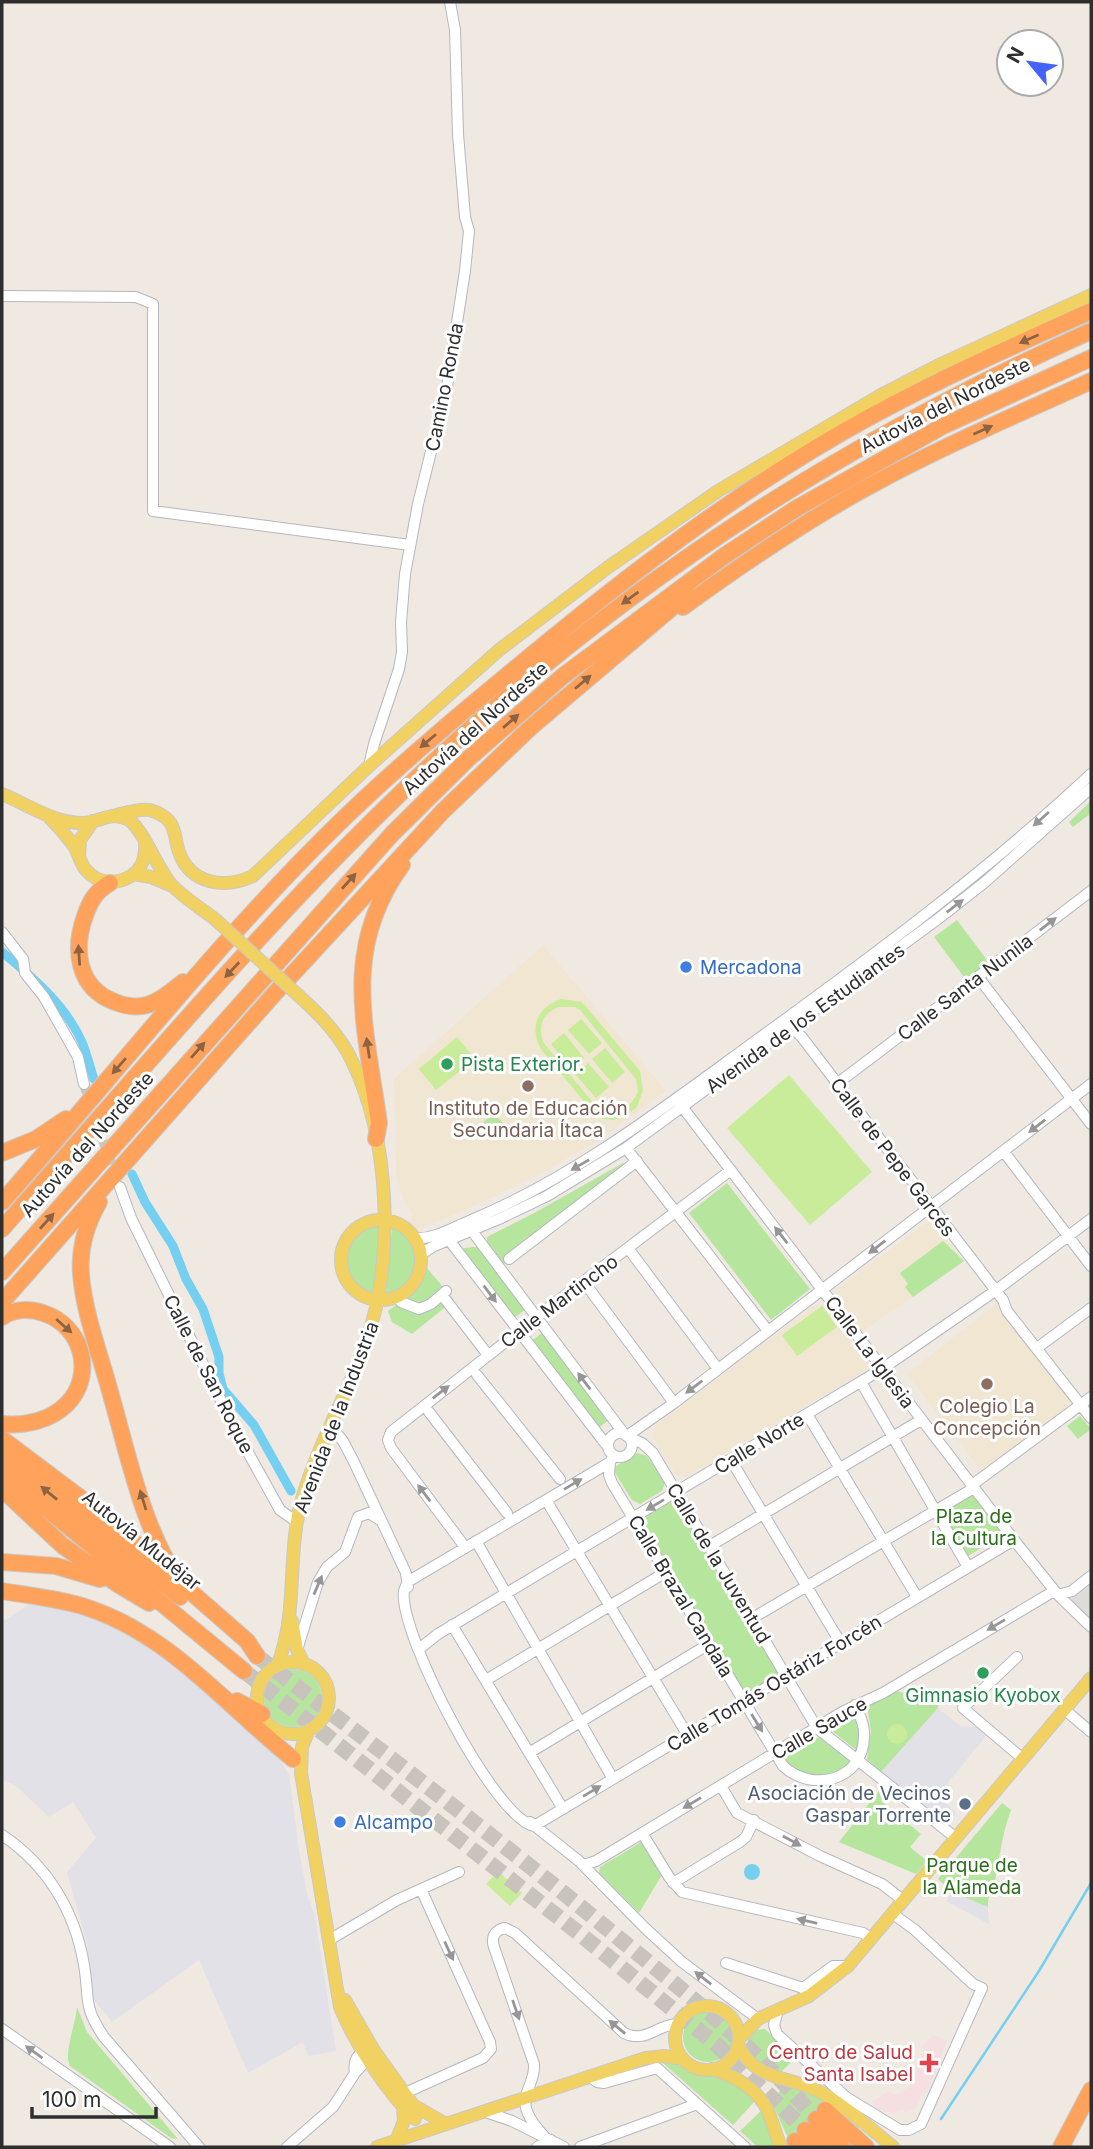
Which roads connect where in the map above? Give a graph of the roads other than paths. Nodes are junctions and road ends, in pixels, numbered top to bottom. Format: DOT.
graph roads {
  1 [pos="450,2"];
  2 [pos="1091,295"];
  3 [pos="2,296"];
  4 [pos="1091,311"];
  5 [pos="1091,331"];
  6 [pos="1091,358"];
  7 [pos="1045,379"];
  8 [pos="1091,381"];
  9 [pos="856,449"];
  10 [pos="410,545"];
  11 [pos="554,637"];
  12 [pos="613,657"];
  13 [pos="369,766"];
  14 [pos="1091,774"];
  15 [pos="1091,788"];
  16 [pos="2,794"];
  17 [pos="443,811"];
  18 [pos="160,814"];
  19 [pos="48,816"];
  20 [pos="112,816"];
  21 [pos="93,821"];
  22 [pos="144,839"];
  23 [pos="79,856"];
  24 [pos="134,874"];
  25 [pos="110,883"];
  26 [pos="173,886"];
  27 [pos="1091,891"];
  28 [pos="2,932"];
  29 [pos="221,948"];
  30 [pos="978,977"];
  31 [pos="788,1030"];
  32 [pos="838,1083"];
  33 [pos="84,1084"];
  34 [pos="1091,1084"];
  35 [pos="102,1086"];
  36 [pos="1072,1098"];
  37 [pos="680,1103"];
  38 [pos="1091,1124"];
  39 [pos="376,1139"];
  40 [pos="626,1149"];
  41 [pos="1004,1152"];
  42 [pos="2,1153"];
  43 [pos="131,1156"];
  44 [pos="637,1161"];
  45 [pos="731,1170"];
  46 [pos="120,1187"];
  47 [pos="2,1202"];
  48 [pos="504,1205"];
  49 [pos="931,1206"];
  50 [pos="676,1212"];
  51 [pos="384,1219"];
  52 [pos="499,1219"];
  53 [pos="1091,1219"];
  54 [pos="2,1229"];
  55 [pos="472,1231"];
  56 [pos="1069,1236"];
  57 [pos="414,1238"];
  58 [pos="449,1240"];
  59 [pos="628,1248"];
  60 [pos="420,1255"];
  61 [pos="509,1259"];
  62 [pos="1091,1266"];
  63 [pos="2,1272"];
  64 [pos="583,1282"];
  65 [pos="823,1289"];
  66 [pos="995,1291"];
  67 [pos="378,1301"];
  68 [pos="2,1302"];
  69 [pos="401,1303"];
  70 [pos="1091,1308"];
  71 [pos="2,1317"];
  72 [pos="536,1318"];
  73 [pos="519,1331"];
  74 [pos="768,1331"];
  75 [pos="1037,1348"];
  76 [pos="488,1355"];
  77 [pos="718,1369"];
  78 [pos="882,1369"];
  79 [pos="477,1375"];
  80 [pos="861,1382"];
  81 [pos="1091,1397"];
  82 [pos="674,1403"];
  83 [pos="1080,1405"];
  84 [pos="429,1412"];
  85 [pos="807,1414"];
  86 [pos="1091,1418"];
  87 [pos="921,1420"];
  88 [pos="2,1424"];
  89 [pos="330,1426"];
  90 [pos="627,1436"];
  91 [pos="893,1437"];
  92 [pos="2,1439"];
  93 [pos="611,1454"];
  94 [pos="2,1455"];
  95 [pos="731,1460"];
  96 [pos="597,1470"];
  97 [pos="840,1470"];
  98 [pos="2,1472"];
  99 [pos="609,1475"];
  100 [pos="560,1479"];
  101 [pos="973,1487"];
  102 [pos="2,1489"];
  103 [pos="676,1492"];
  104 [pos="546,1500"];
  105 [pos="936,1511"];
  106 [pos="507,1513"];
  107 [pos="765,1514"];
  108 [pos="634,1518"];
  109 [pos="380,1520"];
  110 [pos="297,1522"];
  111 [pos="1014,1540"];
  112 [pos="476,1541"];
  113 [pos="883,1541"];
  114 [pos="465,1547"];
  115 [pos="708,1547"];
  116 [pos="577,1552"];
  117 [pos="2,1562"];
  118 [pos="968,1567"];
  119 [pos="666,1572"];
  120 [pos="1091,1576"];
  121 [pos="409,1581"];
  122 [pos="181,1584"];
  123 [pos="119,1586"];
  124 [pos="807,1587"];
  125 [pos="2,1591"];
  126 [pos="1072,1591"];
  127 [pos="1056,1593"];
  128 [pos="506,1594"];
  129 [pos="917,1597"];
  130 [pos="1067,1604"];
  131 [pos="609,1605"];
  132 [pos="291,1611"];
  133 [pos="751,1619"];
  134 [pos="452,1625"];
  135 [pos="1091,1627"];
  136 [pos="421,1633"];
  137 [pos="438,1634"];
  138 [pos="841,1642"];
  139 [pos="709,1644"];
  140 [pos="422,1647"];
  141 [pos="538,1649"];
  142 [pos="297,1650"];
  143 [pos="1017,1657"];
  144 [pos="304,1664"];
  145 [pos="277,1666"];
  146 [pos="785,1675"];
  147 [pos="653,1678"];
  148 [pos="1091,1678"];
  149 [pos="486,1680"];
  150 [pos="208,1684"];
  151 [pos="743,1700"];
  152 [pos="855,1705"];
  153 [pos="1065,1710"];
  154 [pos="262,1714"];
  155 [pos="581,1723"];
  156 [pos="275,1728"];
  157 [pos="817,1728"];
  158 [pos="310,1730"];
  159 [pos="1091,1732"];
  160 [pos="687,1734"];
  161 [pos="529,1753"];
  162 [pos="775,1754"];
  163 [pos="857,1759"];
  164 [pos="1023,1759"];
  165 [pos="297,1766"];
  166 [pos="613,1779"];
  167 [pos="721,1786"];
  168 [pos="563,1809"];
  169 [pos="754,1821"];
  170 [pos="534,1826"];
  171 [pos="642,1833"];
  172 [pos="2,1835"];
  173 [pos="956,1839"];
  174 [pos="584,1865"];
  175 [pos="459,1872"];
  176 [pos="673,1883"];
  177 [pos="421,1889"];
  178 [pos="904,1901"];
  179 [pos="893,1914"];
  180 [pos="872,1939"];
  181 [pos="329,1940"];
  182 [pos="726,1963"];
  183 [pos="806,1992"];
  184 [pos="778,2010"];
  185 [pos="730,2016"];
  186 [pos="758,2019"];
  187 [pos="678,2024"];
  188 [pos="2,2029"];
  189 [pos="675,2038"];
  190 [pos="738,2043"];
  191 [pos="370,2057"];
  192 [pos="646,2058"];
  193 [pos="683,2059"];
  194 [pos="712,2069"];
  195 [pos="355,2073"];
  196 [pos="589,2076"];
  197 [pos="1091,2090"];
  198 [pos="405,2093"];
  199 [pos="525,2097"];
  200 [pos="697,2104"];
  201 [pos="410,2110"];
  202 [pos="483,2111"];
  203 [pos="446,2124"];
  204 [pos="804,2132"];
  205 [pos="419,2133"];
  206 [pos="548,2138"];
  207 [pos="396,2141"];
  208 [pos="193,2145"];
  209 [pos="170,2147"];
  210 [pos="287,2147"];
  211 [pos="377,2147"];
  212 [pos="537,2147"];
  213 [pos="564,2147"];
  214 [pos="580,2147"];
  215 [pos="745,2147"];
  216 [pos="821,2147"];
  217 [pos="842,2147"];
  218 [pos="866,2147"];
  219 [pos="893,2147"];
  220 [pos="1060,2147"];
  1 -- 10 [label="street, Camino Ronda"];
  2 -- 13 [label="main road"];
  3 -- 10 [label="street"];
  4 -- 11 [label="highway, one-way"];
  5 -- 9 [label="highway, Autovía del Nordeste"];
  6 -- 7 [label="highway, Autovía del Nordeste"];
  7 -- 12 [label="highway"];
  63 -- 7 [label="highway, Autovía del Nordeste, one-way"];
  12 -- 8 [label="highway, one-way"];
  9 -- 11 [label="highway"];
  9 -- 54 [label="highway, Autovía del Nordeste, one-way"];
  10 -- 13 [label="street, Camino Ronda"];
  11 -- 29 [label="highway, one-way"];
  17 -- 12 [label="highway, one-way"];
  13 -- 18 [label="main road"];
  14 -- 37 [label="street, Avenida de los Estudiantes, one-way"];
  31 -- 15 [label="street, Avenida de los Estudiantes, one-way"];
  16 -- 19 [label="main road"];
  39 -- 17 [label="highway, one-way"];
  17 -- 43 [label="highway"];
  18 -- 20 [label="main road"];
  18 -- 22 [label="main road"];
  19 -- 21 [label="main road"];
  19 -- 23 [label="main road"];
  20 -- 21 [label="main road"];
  20 -- 22 [label="main road"];
  21 -- 23 [label="main road"];
  22 -- 24 [label="main road"];
  22 -- 26 [label="main road"];
  23 -- 25 [label="main road"];
  24 -- 25 [label="main road"];
  24 -- 26 [label="main road"];
  29 -- 25 [label="highway, one-way"];
  26 -- 39 [label="main road, Avenida de la Industria, bridge"];
  30 -- 27 [label="street, Calle Santa Nunila, one-way"];
  28 -- 33 [label="street"];
  29 -- 35 [label="highway, one-way"];
  30 -- 32 [label="street, Calle Santa Nunila"];
  30 -- 36 [label="street"];
  31 -- 32 [label="street, Calle de Pepe Garcés"];
  31 -- 37 [label="street, Avenida de los Estudiantes"];
  32 -- 49 [label="street, Calle de Pepe Garcés"];
  34 -- 36 [label="street"];
  35 -- 42 [label="highway"];
  35 -- 47 [label="highway"];
  36 -- 38 [label="street"];
  36 -- 41 [label="street, one-way"];
  37 -- 40 [label="street, Avenida de los Estudiantes"];
  37 -- 45 [label="street, Calle La Iglesia"];
  37 -- 48 [label="street, Avenida de los Estudiantes, one-way"];
  39 -- 51 [label="main road, Avenida de la Industria"];
  40 -- 44 [label="street"];
  40 -- 52 [label="street, Avenida de los Estudiantes"];
  41 -- 49 [label="street"];
  41 -- 56 [label="street"];
  43 -- 68 [label="highway"];
  122 -- 43 [label="highway, one-way"];
  44 -- 50 [label="street"];
  44 -- 61 [label="street"];
  45 -- 50 [label="street, Calle Martincho"];
  65 -- 45 [label="street, Calle La Iglesia, one-way"];
  46 -- 110 [label="street, Calle de San Roque"];
  48 -- 52 [label="street"];
  48 -- 57 [label="street, Avenida de los Estudiantes"];
  49 -- 65 [label="street, one-way"];
  49 -- 66 [label="street, Calle de Pepe Garcés"];
  50 -- 59 [label="street, Calle Martincho"];
  50 -- 74 [label="street"];
  51 -- 57 [label="main road"];
  51 -- 67 [label="main road, Avenida de la Industria"];
  51 -- 67 [label="main road"];
  52 -- 55 [label="street, Avenida de los Estudiantes"];
  53 -- 56 [label="street, Calle Norte"];
  55 -- 58 [label="street, Avenida de los Estudiantes"];
  55 -- 72 [label="street, Calle de la Juventud"];
  56 -- 62 [label="street"];
  56 -- 66 [label="street, Calle Norte"];
  57 -- 60 [label="main road"];
  58 -- 60 [label="street, Avenida de los Estudiantes"];
  58 -- 73 [label="street, one-way"];
  59 -- 64 [label="street, Calle Martincho"];
  59 -- 77 [label="street"];
  60 -- 67 [label="main road"];
  64 -- 72 [label="street, Calle Martincho"];
  64 -- 82 [label="street"];
  65 -- 74 [label="street"];
  65 -- 78 [label="street, Calle La Iglesia"];
  66 -- 75 [label="street, Calle de Pepe Garcés"];
  66 -- 78 [label="street, Calle Norte"];
  67 -- 89 [label="main road, Avenida de la Industria"];
  69 -- 76 [label="street"];
  70 -- 75 [label="street"];
  71 -- 88 [label="highway, one-way"];
  72 -- 73 [label="street, Calle Martincho"];
  90 -- 72 [label="street, Calle de la Juventud, one-way"];
  73 -- 76 [label="street, Calle Martincho"];
  73 -- 93 [label="street"];
  74 -- 77 [label="street"];
  75 -- 83 [label="street, Calle de Pepe Garcés"];
  114 -- 76 [label="street, Calle Martincho, one-way"];
  77 -- 82 [label="street, one-way"];
  78 -- 80 [label="street, Calle Norte"];
  78 -- 87 [label="street, Calle La Iglesia"];
  79 -- 100 [label="street"];
  80 -- 85 [label="street, Calle Norte"];
  80 -- 91 [label="street"];
  81 -- 83 [label="street"];
  82 -- 90 [label="street"];
  83 -- 86 [label="street, Calle de Pepe Garcés"];
  83 -- 101 [label="street"];
  84 -- 106 [label="street"];
  85 -- 95 [label="street, Calle Norte"];
  85 -- 97 [label="street"];
  87 -- 91 [label="street"];
  87 -- 101 [label="street, Calle La Iglesia"];
  89 -- 109 [label="street"];
  89 -- 110 [label="main road, Avenida de la Industria"];
  90 -- 93 [label="street"];
  90 -- 93 [label="street"];
  90 -- 103 [label="street, Calle de la Juventud"];
  91 -- 97 [label="street"];
  91 -- 105 [label="street"];
  92 -- 122 [label="highway"];
  93 -- 96 [label="street"];
  93 -- 99 [label="street"];
  122 -- 94 [label="highway, Autovía Mudéjar, one-way"];
  95 -- 103 [label="street, Calle Norte"];
  95 -- 107 [label="street"];
  96 -- 99 [label="street"];
  104 -- 96 [label="street, one-way"];
  97 -- 107 [label="street"];
  97 -- 113 [label="street"];
  98 -- 123 [label="highway, Autovía Mudéjar"];
  99 -- 108 [label="street, Calle Brazal Candala"];
  101 -- 105 [label="street"];
  101 -- 111 [label="street, Calle La Iglesia"];
  102 -- 123 [label="highway"];
  103 -- 108 [label="street, Calle Norte, one-way"];
  103 -- 115 [label="street, Calle de la Juventud"];
  104 -- 112 [label="street"];
  104 -- 116 [label="street"];
  105 -- 113 [label="street"];
  105 -- 118 [label="street"];
  107 -- 115 [label="street"];
  107 -- 124 [label="street"];
  108 -- 116 [label="street, Calle Norte"];
  108 -- 119 [label="street, Calle Brazal Candala"];
  109 -- 121 [label="street"];
  142 -- 109 [label="street, one-way"];
  110 -- 132 [label="main road, Avenida de la Industria"];
  111 -- 118 [label="street, Calle Tomás Ostáriz Forcén"];
  111 -- 127 [label="street, Calle La Iglesia"];
  112 -- 114 [label="street"];
  112 -- 128 [label="street"];
  113 -- 124 [label="street"];
  113 -- 129 [label="street"];
  114 -- 121 [label="street"];
  115 -- 133 [label="street, Calle de la Juventud"];
  116 -- 128 [label="street, Calle Norte"];
  116 -- 131 [label="street"];
  117 -- 123 [label="highway"];
  118 -- 129 [label="street, Calle Tomás Ostáriz Forcén"];
  119 -- 131 [label="street"];
  119 -- 139 [label="street, Calle Brazal Candala"];
  120 -- 126 [label="street"];
  121 -- 136 [label="street"];
  121 -- 140 [label="street"];
  124 -- 133 [label="street"];
  124 -- 138 [label="street"];
  125 -- 150 [label="highway"];
  126 -- 127 [label="street, Calle Sauce"];
  126 -- 130 [label="street"];
  127 -- 130 [label="street, Calle La Iglesia"];
  127 -- 152 [label="street, Calle Sauce, one-way"];
  128 -- 134 [label="street, Calle Norte"];
  128 -- 141 [label="street"];
  129 -- 138 [label="street, Calle Tomás Ostáriz Forcén"];
  130 -- 135 [label="street, Calle La Iglesia"];
  131 -- 141 [label="street"];
  131 -- 147 [label="street"];
  132 -- 142 [label="main road, Avenida de la Industria"];
  132 -- 145 [label="main road, Avenida de la Industria"];
  133 -- 146 [label="street, Calle de la Juventud"];
  134 -- 137 [label="street, Calle Norte"];
  134 -- 149 [label="street"];
  136 -- 137 [label="street"];
  136 -- 140 [label="street"];
  137 -- 140 [label="street, Calle Norte"];
  138 -- 146 [label="street, Calle Tomás Ostáriz Forcén"];
  139 -- 147 [label="street"];
  139 -- 151 [label="street, Calle Brazal Candala"];
  140 -- 170 [label="street"];
  141 -- 149 [label="street"];
  141 -- 155 [label="street"];
  142 -- 144 [label="main road, Avenida de la Industria"];
  143 -- 164 [label="street"];
  144 -- 145 [label="main road"];
  144 -- 158 [label="main road"];
  145 -- 154 [label="main road"];
  146 -- 151 [label="street, Calle Tomás Ostáriz Forcén"];
  146 -- 157 [label="street, Calle de la Juventud"];
  147 -- 155 [label="street"];
  147 -- 160 [label="street"];
  148 -- 153 [label="main road"];
  149 -- 161 [label="street"];
  150 -- 154 [label="highway"];
  150 -- 165 [label="highway"];
  151 -- 160 [label="street, Calle Tomás Ostáriz Forcén"];
  151 -- 162 [label="street, Calle Brazal Candala, one-way"];
  152 -- 157 [label="street, Calle Sauce"];
  152 -- 163 [label="street"];
  153 -- 159 [label="street"];
  153 -- 164 [label="main road"];
  154 -- 156 [label="main road"];
  155 -- 161 [label="street"];
  155 -- 166 [label="street"];
  156 -- 158 [label="main road"];
  156 -- 165 [label="main road"];
  157 -- 162 [label="street, Calle Sauce"];
  157 -- 163 [label="street, Calle de la Juventud"];
  158 -- 165 [label="main road"];
  160 -- 166 [label="street, Calle Tomás Ostáriz Forcén"];
  161 -- 168 [label="street"];
  162 -- 163 [label="street, Calle Brazal Candala"];
  162 -- 167 [label="street, Calle Sauce"];
  163 -- 173 [label="street, Calle de la Juventud"];
  164 -- 173 [label="main road"];
  165 -- 181 [label="main road"];
  168 -- 166 [label="street, Calle Tomás Ostáriz Forcén, one-way"];
  167 -- 169 [label="street"];
  167 -- 171 [label="street, Calle Sauce, one-way"];
  168 -- 170 [label="street, Calle Tomás Ostáriz Forcén"];
  169 -- 176 [label="street"];
  169 -- 178 [label="street, one-way"];
  170 -- 174 [label="street"];
  171 -- 174 [label="street, Calle Sauce"];
  171 -- 176 [label="street"];
  172 -- 208 [label="street"];
  173 -- 178 [label="main road"];
  186 -- 174 [label="street, one-way"];
  175 -- 177 [label="street"];
  180 -- 176 [label="street, one-way"];
  177 -- 181 [label="street"];
  177 -- 198 [label="street, one-way"];
  178 -- 179 [label="main road"];
  179 -- 180 [label="main road"];
  179 -- 184 [label="street"];
  180 -- 183 [label="main road"];
  181 -- 191 [label="main road"];
  182 -- 183 [label="street"];
  183 -- 184 [label="main road"];
  184 -- 186 [label="main road"];
  185 -- 186 [label="main road"];
  185 -- 187 [label="main road"];
  185 -- 190 [label="main road"];
  186 -- 190 [label="main road"];
  187 -- 189 [label="main road"];
  187 -- 199 [label="street, one-way"];
  209 -- 188 [label="street, one-way"];
  189 -- 192 [label="main road"];
  189 -- 193 [label="main road"];
  190 -- 194 [label="main road"];
  190 -- 219 [label="main road"];
  191 -- 195 [label="street"];
  191 -- 195 [label="street"];
  191 -- 198 [label="main road"];
  191 -- 201 [label="main road"];
  192 -- 193 [label="main road"];
  192 -- 196 [label="main road"];
  193 -- 194 [label="main road"];
  194 -- 204 [label="main road"];
  195 -- 210 [label="street"];
  196 -- 199 [label="main road"];
  196 -- 200 [label="street"];
  197 -- 220 [label="highway"];
  198 -- 201 [label="main road"];
  199 -- 202 [label="main road"];
  199 -- 206 [label="street"];
  200 -- 214 [label="street"];
  200 -- 215 [label="street"];
  201 -- 203 [label="main road"];
  201 -- 205 [label="main road"];
  201 -- 207 [label="main road"];
  202 -- 203 [label="main road"];
  202 -- 206 [label="street"];
  203 -- 205 [label="main road"];
  204 -- 216 [label="highway"];
  204 -- 217 [label="highway"];
  204 -- 218 [label="highway"];
  205 -- 207 [label="main road"];
  206 -- 212 [label="street"];
  206 -- 213 [label="street"];
  207 -- 211 [label="main road"];
}
